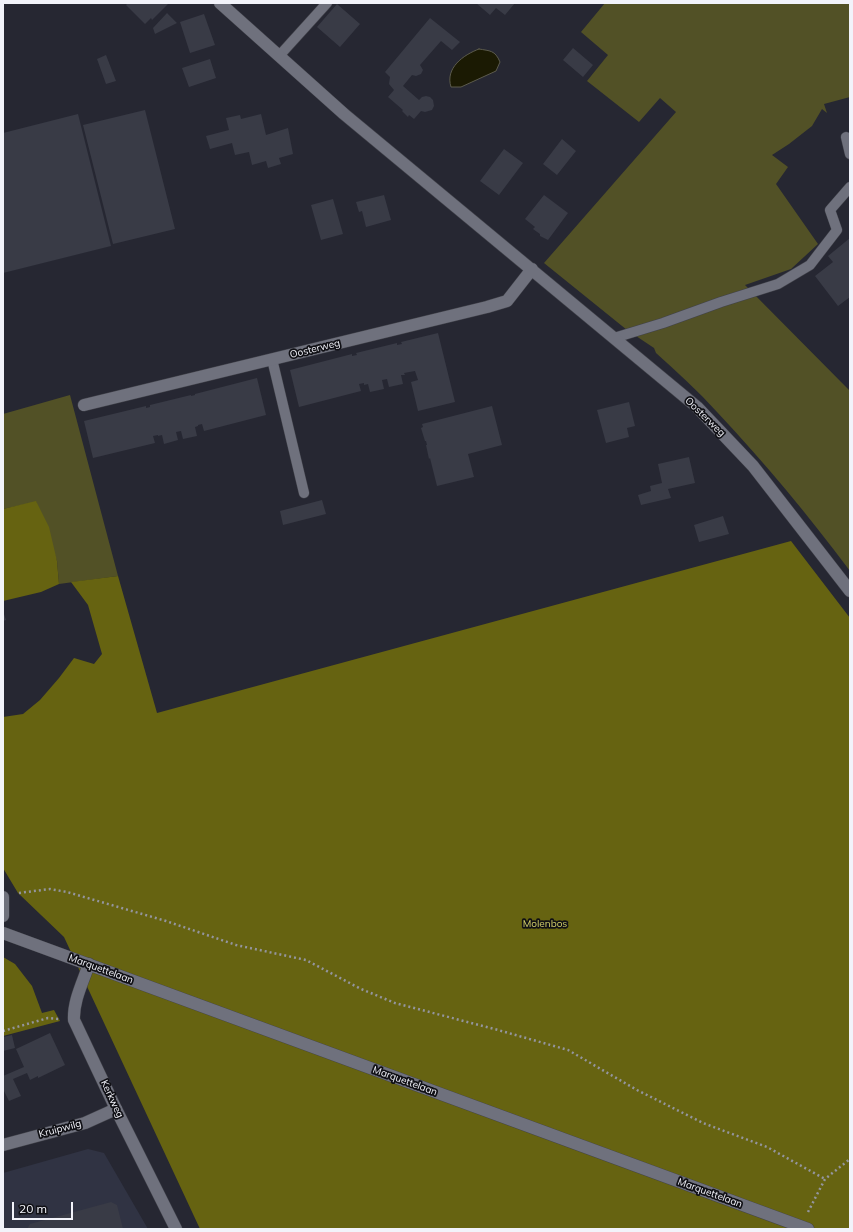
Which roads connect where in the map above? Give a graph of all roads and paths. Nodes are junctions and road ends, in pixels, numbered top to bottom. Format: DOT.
graph roads {
  1 [pos="220,3"];
  2 [pos="327,3"];
  3 [pos="280,56"];
  4 [pos="846,137"];
  5 [pos="850,154"];
  6 [pos="850,187"];
  7 [pos="532,269"];
  8 [pos="614,338"];
  9 [pos="272,359"];
  10 [pos="84,405"];
  11 [pos="304,493"];
  12 [pos="850,591"];
  13 [pos="3,898"];
  14 [pos="3,916"];
  15 [pos="3,933"];
  16 [pos="89,964"];
  17 [pos="74,1020"];
  18 [pos="3,1031"];
  19 [pos="116,1108"];
  20 [pos="3,1145"];
  21 [pos="850,1159"];
  22 [pos="825,1179"];
  23 [pos="804,1228"];
  24 [pos="176,1229"];
  1 -- 3 [label="street, Oosterweg"];
  2 -- 3 [label="lane"];
  3 -- 7 [label="street, Oosterweg"];
  4 -- 5 [label="lane"];
  6 -- 8 [label="lane"];
  7 -- 8 [label="street, Oosterweg"];
  7 -- 9 [label="street, Oosterweg"];
  8 -- 12 [label="street, Oosterweg"];
  9 -- 10 [label="street, Oosterweg"];
  9 -- 11 [label="lane"];
  13 -- 14 [label="street"];
  13 -- 22 [label="path"];
  15 -- 16 [label="street, Marquettelaan"];
  16 -- 17 [label="street"];
  16 -- 23 [label="street, Marquettelaan"];
  17 -- 18 [label="path"];
  17 -- 19 [label="street, Kerkweg"];
  19 -- 20 [label="street, Kruipwilg"];
  19 -- 24 [label="street, Kerkweg"];
  21 -- 22 [label="path"];
  22 -- 23 [label="path"];
}
